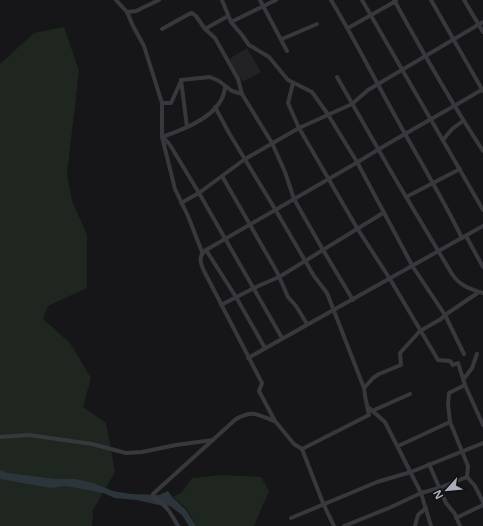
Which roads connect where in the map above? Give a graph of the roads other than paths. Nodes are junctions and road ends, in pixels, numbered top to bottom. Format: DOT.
graph roads {
  1 [pos="116,0"];
  2 [pos="159,0"];
  3 [pos="222,0"];
  4 [pos="260,0"];
  5 [pos="276,0"];
  6 [pos="331,0"];
  7 [pos="362,0"];
  8 [pos="395,0"];
  9 [pos="431,0"];
  10 [pos="464,0"];
  11 [pos="263,6"];
  12 [pos="126,12"];
  13 [pos="371,14"];
  14 [pos="228,16"];
  15 [pos="231,22"];
  16 [pos="317,24"];
  17 [pos="481,24"];
  18 [pos="348,28"];
  19 [pos="162,29"];
  20 [pos="205,29"];
  21 [pos="483,32"];
  22 [pos="282,39"];
  23 [pos="453,40"];
  24 [pos="288,51"];
  25 [pos="426,57"];
  26 [pos="403,69"];
  27 [pos="337,77"];
  28 [pos="181,80"];
  29 [pos="293,83"];
  30 [pos="377,84"];
  31 [pos="225,87"];
  32 [pos="483,90"];
  33 [pos="242,94"];
  34 [pos="162,103"];
  35 [pos="352,104"];
  36 [pos="455,106"];
  37 [pos="215,107"];
  38 [pos="328,116"];
  39 [pos="431,120"];
  40 [pos="463,121"];
  41 [pos="187,127"];
  42 [pos="299,128"];
  43 [pos="405,134"];
  44 [pos="162,137"];
  45 [pos="443,140"];
  46 [pos="272,143"];
  47 [pos="377,149"];
  48 [pos="483,151"];
  49 [pos="245,160"];
  50 [pos="357,162"];
  51 [pos="460,169"];
  52 [pos="222,176"];
  53 [pos="329,178"];
  54 [pos="433,183"];
  55 [pos="199,193"];
  56 [pos="406,197"];
  57 [pos="294,199"];
  58 [pos="181,203"];
  59 [pos="275,209"];
  60 [pos="483,210"];
  61 [pos="383,213"];
  62 [pos="249,224"];
  63 [pos="483,226"];
  64 [pos="357,228"];
  65 [pos="464,237"];
  66 [pos="225,239"];
  67 [pos="323,250"];
  68 [pos="204,251"];
  69 [pos="439,252"];
  70 [pos="305,262"];
  71 [pos="413,267"];
  72 [pos="483,267"];
  73 [pos="279,277"];
  74 [pos="390,279"];
  75 [pos="254,288"];
  76 [pos="481,293"];
  77 [pos="236,297"];
  78 [pos="353,300"];
  79 [pos="221,305"];
  80 [pos="334,309"];
  81 [pos="445,315"];
  82 [pos="307,324"];
  83 [pos="420,331"];
  84 [pos="282,338"];
  85 [pos="265,348"];
  86 [pos="464,354"];
  87 [pos="477,354"];
  88 [pos="248,358"];
  89 [pos="463,380"];
  90 [pos="465,385"];
  91 [pos="364,388"];
  92 [pos="410,394"];
  93 [pos="368,407"];
  94 [pos="372,411"];
  95 [pos="275,421"];
  96 [pos="450,422"];
  97 [pos="483,425"];
  98 [pos="0,437"];
  99 [pos="213,440"];
  100 [pos="483,443"];
  101 [pos="398,446"];
  102 [pos="302,449"];
  103 [pos="462,451"];
  104 [pos="429,464"];
  105 [pos="411,472"];
  106 [pos="467,478"];
  107 [pos="439,488"];
  108 [pos="421,492"];
  109 [pos="483,502"];
  110 [pos="323,503"];
  111 [pos="483,505"];
  112 [pos="426,508"];
  113 [pos="291,518"];
  114 [pos="456,518"];
  115 [pos="178,526"];
  116 [pos="334,526"];
  117 [pos="344,526"];
  118 [pos="415,526"];
  119 [pos="431,526"];
  120 [pos="460,526"];
  1 -- 12 [label="street"];
  2 -- 12 [label="street"];
  3 -- 14 [label="street"];
  4 -- 11 [label="street"];
  5 -- 11 [label="street"];
  6 -- 18 [label="street"];
  7 -- 13 [label="street"];
  8 -- 13 [label="street"];
  8 -- 25 [label="street"];
  9 -- 23 [label="street"];
  10 -- 17 [label="street"];
  11 -- 15 [label="street"];
  11 -- 22 [label="street"];
  12 -- 34 [label="street"];
  13 -- 18 [label="street"];
  13 -- 26 [label="street"];
  14 -- 15 [label="street"];
  14 -- 20 [label="street"];
  15 -- 29 [label="street"];
  16 -- 22 [label="street"];
  17 -- 21 [label="street"];
  17 -- 23 [label="street"];
  18 -- 30 [label="street"];
  19 -- 20 [label="street"];
  20 -- 33 [label="street"];
  22 -- 24 [label="street"];
  23 -- 25 [label="street"];
  23 -- 32 [label="street"];
  25 -- 26 [label="street"];
  25 -- 36 [label="street"];
  26 -- 30 [label="street"];
  26 -- 39 [label="street"];
  27 -- 35 [label="street"];
  28 -- 31 [label="street"];
  28 -- 34 [label="street"];
  28 -- 41 [label="street"];
  29 -- 38 [label="street"];
  29 -- 42 [label="street"];
  30 -- 35 [label="street"];
  30 -- 43 [label="street"];
  31 -- 33 [label="street"];
  31 -- 37 [label="street"];
  32 -- 36 [label="street"];
  33 -- 46 [label="street"];
  34 -- 44 [label="street"];
  35 -- 38 [label="street"];
  35 -- 47 [label="street"];
  36 -- 39 [label="street"];
  36 -- 40 [label="street"];
  37 -- 41 [label="street"];
  37 -- 49 [label="street"];
  38 -- 42 [label="street"];
  38 -- 50 [label="street"];
  39 -- 43 [label="street"];
  39 -- 45 [label="street"];
  40 -- 45 [label="street"];
  40 -- 48 [label="street"];
  41 -- 44 [label="street"];
  42 -- 46 [label="street"];
  42 -- 53 [label="street"];
  43 -- 47 [label="street"];
  43 -- 54 [label="street"];
  44 -- 55 [label="street"];
  44 -- 58 [label="street"];
  45 -- 51 [label="street"];
  46 -- 49 [label="street"];
  46 -- 57 [label="street"];
  47 -- 50 [label="street"];
  47 -- 56 [label="street"];
  49 -- 52 [label="street"];
  49 -- 59 [label="street"];
  50 -- 53 [label="street"];
  50 -- 61 [label="street"];
  51 -- 54 [label="street"];
  51 -- 60 [label="street"];
  52 -- 55 [label="street"];
  52 -- 62 [label="street"];
  53 -- 57 [label="street"];
  53 -- 64 [label="street"];
  54 -- 56 [label="street"];
  54 -- 65 [label="street"];
  55 -- 58 [label="street"];
  55 -- 66 [label="street"];
  56 -- 69 [label="street"];
  57 -- 59 [label="street"];
  57 -- 67 [label="street"];
  58 -- 68 [label="street"];
  59 -- 62 [label="street"];
  59 -- 70 [label="street"];
  61 -- 64 [label="street"];
  61 -- 71 [label="street"];
  62 -- 66 [label="street"];
  62 -- 73 [label="street"];
  63 -- 65 [label="street"];
  64 -- 67 [label="street"];
  64 -- 74 [label="street"];
  65 -- 69 [label="street"];
  65 -- 72 [label="street"];
  66 -- 68 [label="street"];
  66 -- 75 [label="street"];
  67 -- 70 [label="street"];
  67 -- 78 [label="street"];
  68 -- 77 [label="street"];
  68 -- 79 [label="street"];
  69 -- 71 [label="street"];
  69 -- 76 [label="street"];
  70 -- 73 [label="street"];
  70 -- 80 [label="street"];
  71 -- 74 [label="street"];
  71 -- 81 [label="street"];
  73 -- 75 [label="street"];
  73 -- 82 [label="street"];
  74 -- 78 [label="street"];
  74 -- 83 [label="street"];
  75 -- 77 [label="street"];
  75 -- 84 [label="street"];
  76 -- 81 [label="street"];
  77 -- 79 [label="street"];
  77 -- 85 [label="street"];
  78 -- 80 [label="street"];
  79 -- 88 [label="street"];
  80 -- 82 [label="street"];
  80 -- 91 [label="street"];
  81 -- 83 [label="street"];
  81 -- 86 [label="street"];
  82 -- 84 [label="street"];
  83 -- 89 [label="street"];
  83 -- 91 [label="street"];
  84 -- 85 [label="street"];
  85 -- 88 [label="street"];
  87 -- 89 [label="street"];
  88 -- 95 [label="street"];
  89 -- 90 [label="street"];
  90 -- 96 [label="street"];
  90 -- 97 [label="street"];
  91 -- 93 [label="street"];
  92 -- 94 [label="street"];
  93 -- 94 [label="street"];
  93 -- 102 [label="street"];
  94 -- 101 [label="street"];
  95 -- 99 [label="street"];
  95 -- 102 [label="street"];
  96 -- 101 [label="street"];
  96 -- 103 [label="street"];
  98 -- 99 [label="street"];
  99 -- 115 [label="street"];
  100 -- 103 [label="street"];
  101 -- 105 [label="street"];
  102 -- 110 [label="street"];
  103 -- 104 [label="street"];
  103 -- 106 [label="street"];
  104 -- 105 [label="street"];
  104 -- 107 [label="street"];
  105 -- 108 [label="street"];
  105 -- 110 [label="street"];
  106 -- 107 [label="street"];
  106 -- 109 [label="street"];
  107 -- 108 [label="street"];
  107 -- 114 [label="street"];
  108 -- 112 [label="street"];
  108 -- 117 [label="street"];
  110 -- 113 [label="street"];
  110 -- 116 [label="street"];
  111 -- 114 [label="street"];
  112 -- 118 [label="street"];
  112 -- 119 [label="street"];
  114 -- 120 [label="street"];
}
